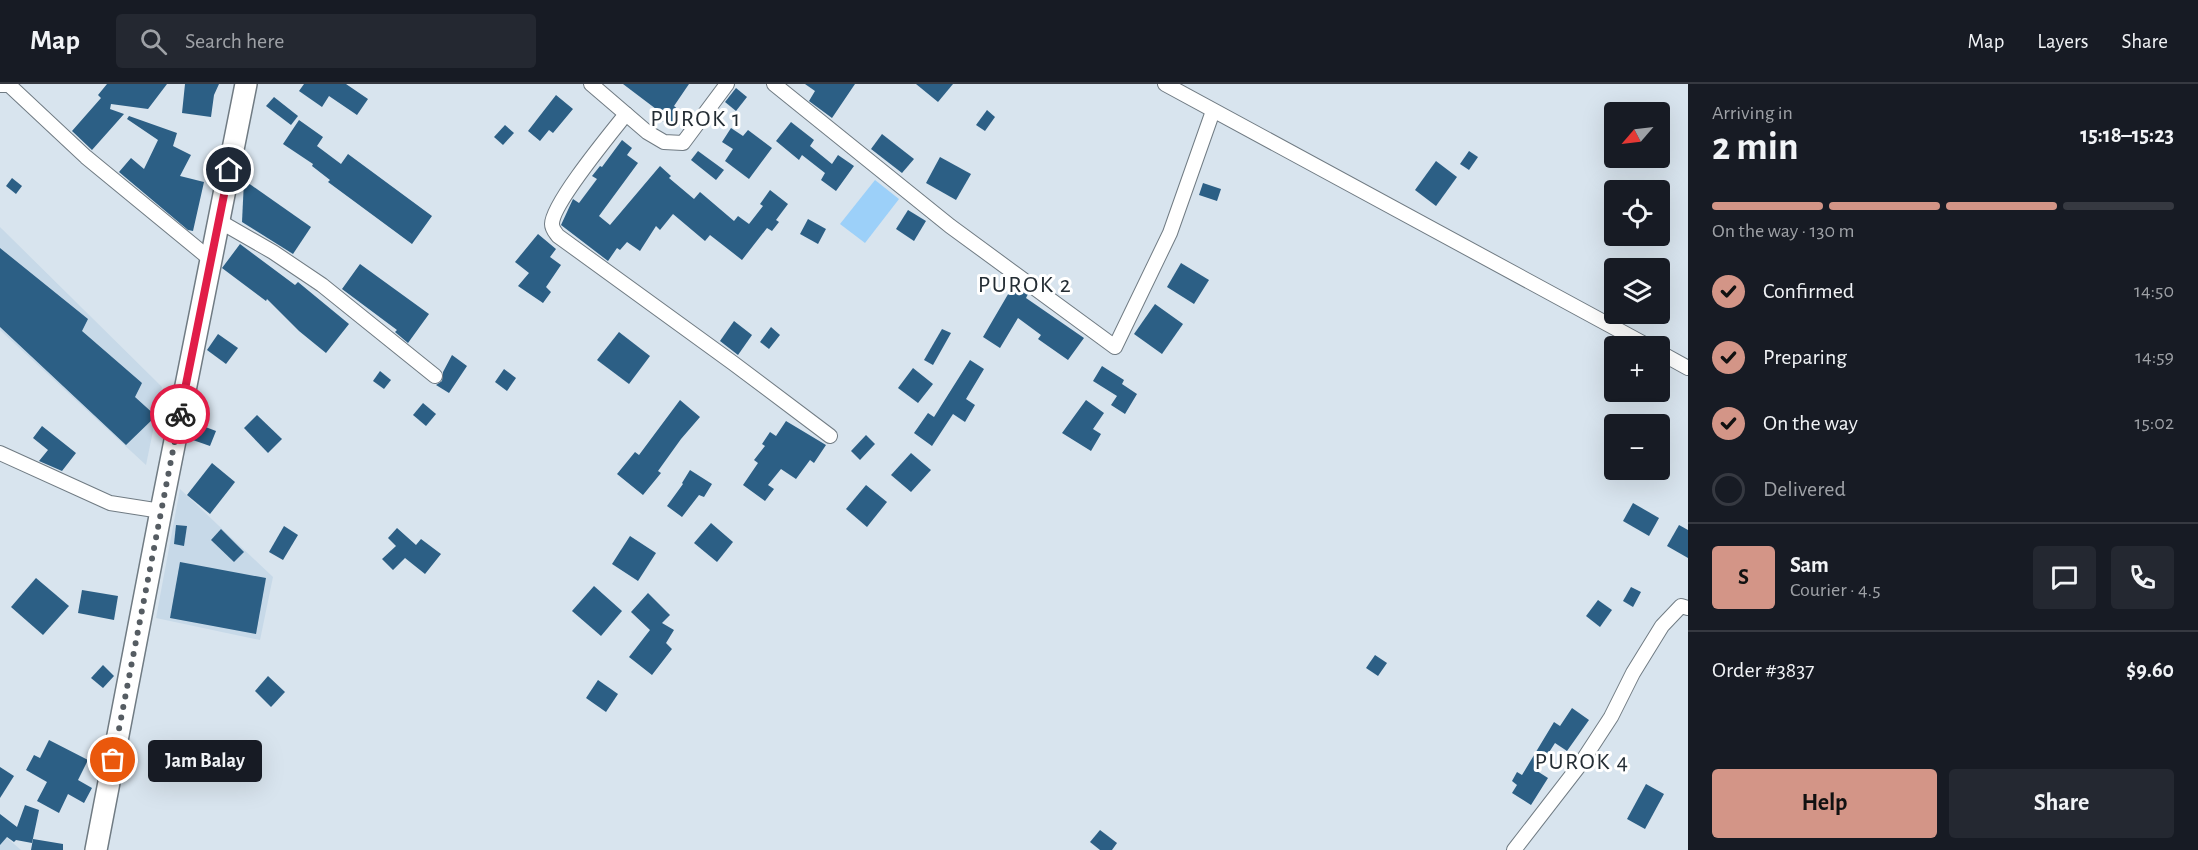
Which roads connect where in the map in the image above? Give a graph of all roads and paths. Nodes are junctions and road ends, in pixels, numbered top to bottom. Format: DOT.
graph roads {
  1 [pos="246,84"];
  2 [pos="591,84"];
  3 [pos="727,84"];
  4 [pos="774,84"];
  5 [pos="1165,84"];
  6 [pos="0,85"];
  7 [pos="1213,111"];
  8 [pos="626,114"];
  9 [pos="219,221"];
  10 [pos="210,259"];
  11 [pos="1629,336"];
  12 [pos="1670,358"];
  13 [pos="1688,368"];
  14 [pos="435,376"];
  15 [pos="830,436"];
  16 [pos="0,453"];
  17 [pos="160,511"];
  18 [pos="1688,608"];
  19 [pos="96,850"];
  20 [pos="1514,850"];
  1 -- 9 [label="main road"];
  2 -- 8 [label="street"];
  3 -- 8 [label="street"];
  4 -- 7 [label="street"];
  5 -- 7 [label="street"];
  6 -- 10 [label="street"];
  7 -- 11 [label="street"];
  8 -- 15 [label="street"];
  9 -- 10 [label="main road"];
  9 -- 14 [label="street"];
  10 -- 17 [label="main road"];
  12 -- 13 [label="street"];
  16 -- 17 [label="street"];
  17 -- 19 [label="main road"];
  18 -- 20 [label="street"];
}
